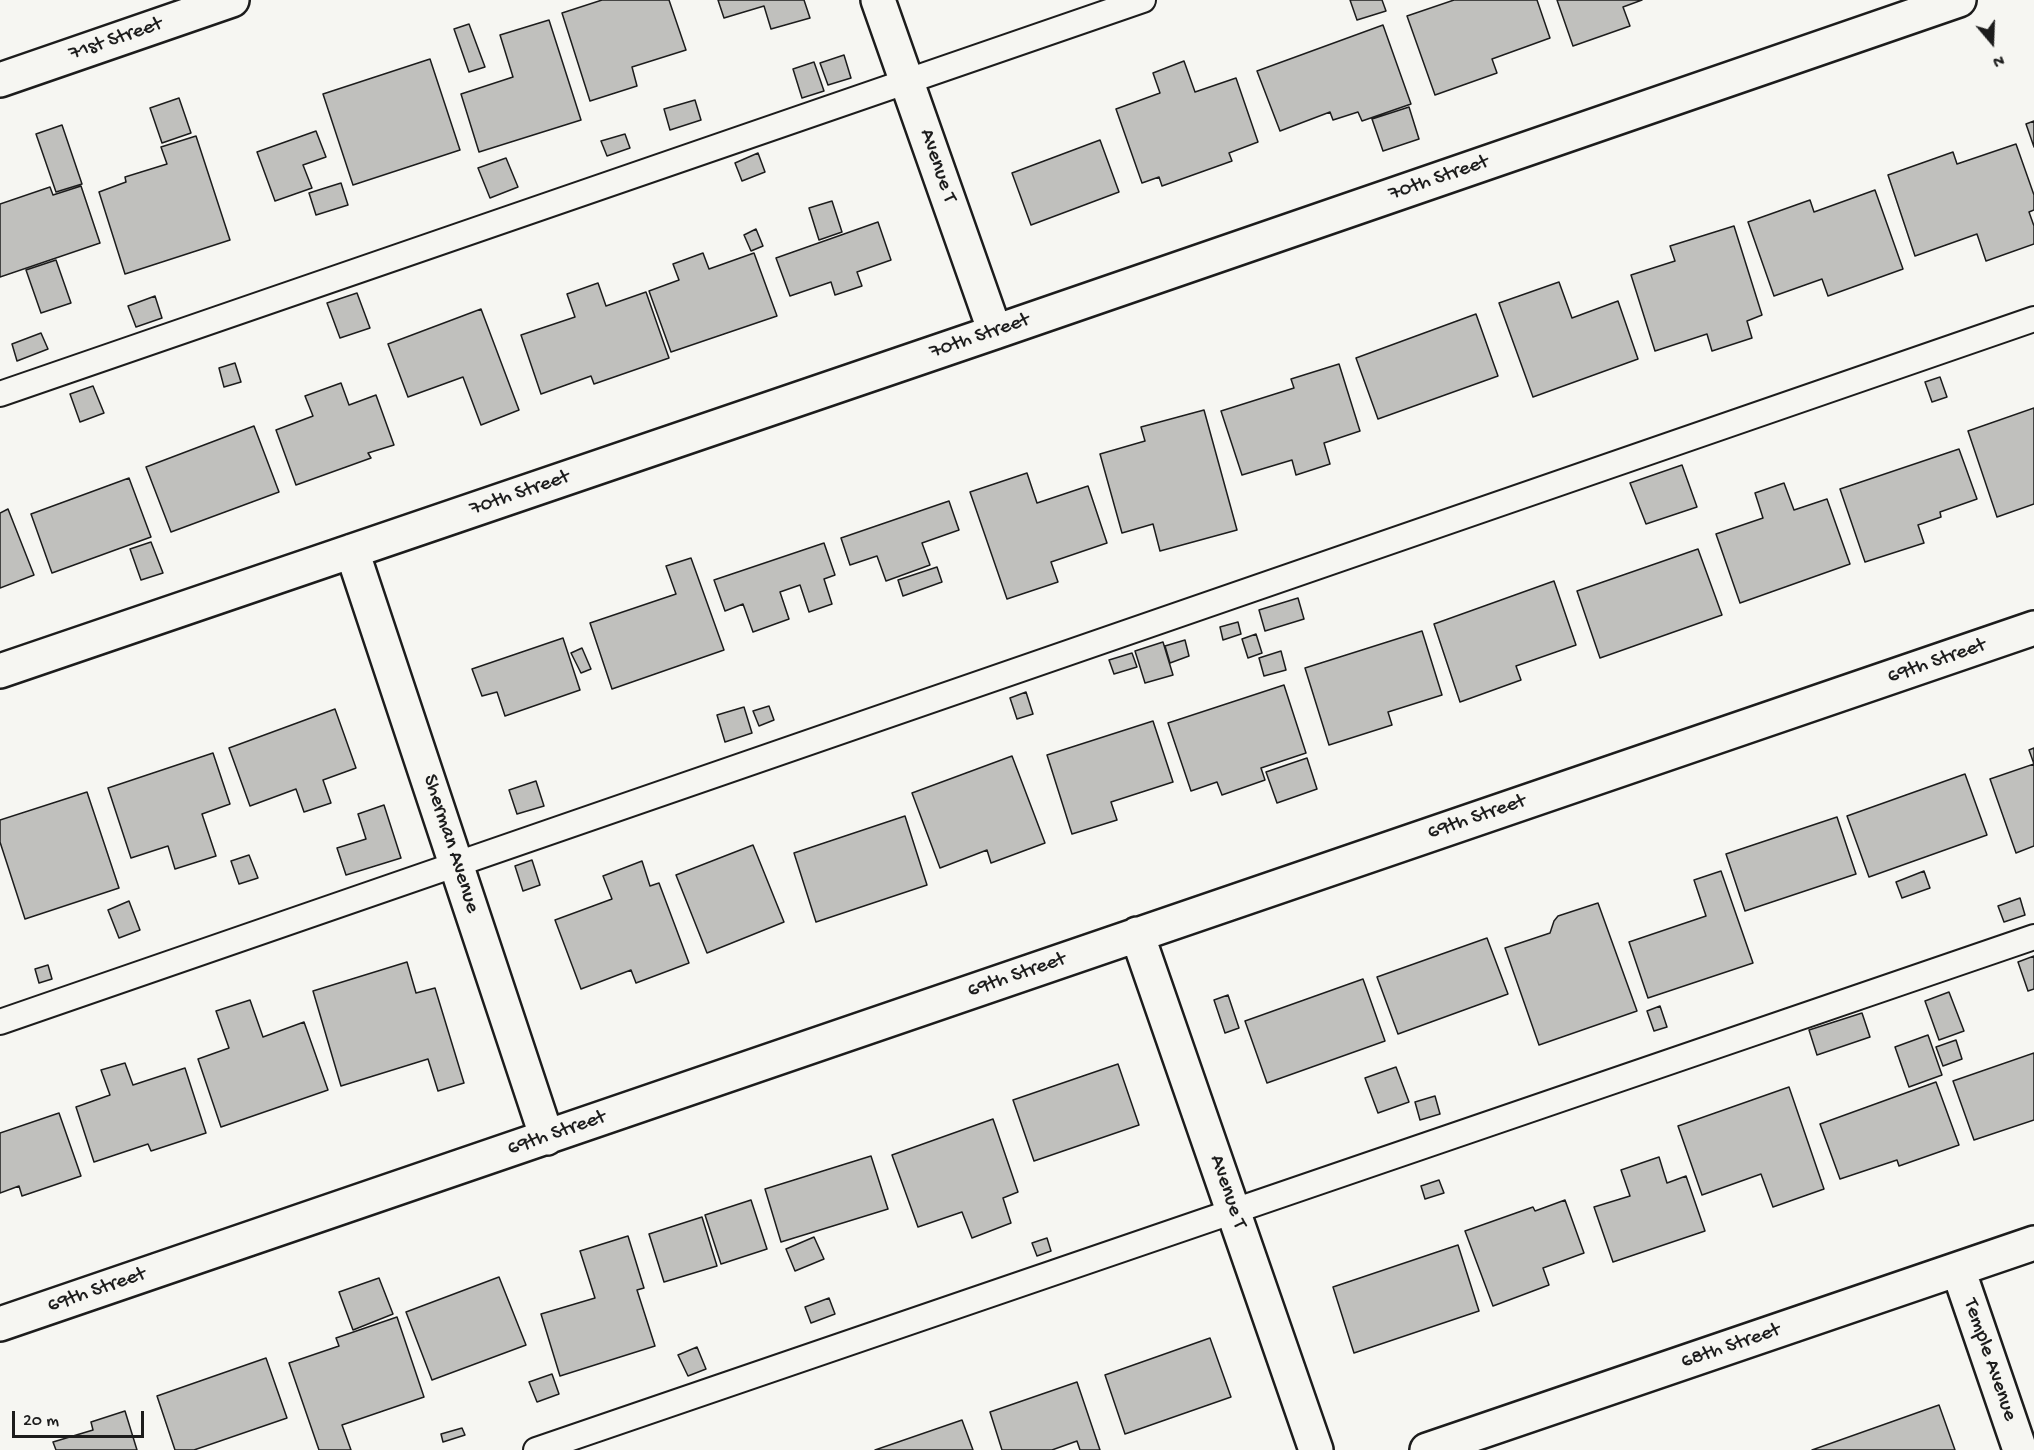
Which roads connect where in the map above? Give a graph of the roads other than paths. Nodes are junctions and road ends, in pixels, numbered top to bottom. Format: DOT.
graph roads {
  1 [pos="232,0"];
  2 [pos="878,0"];
  3 [pos="1143,0"];
  4 [pos="1959,0"];
  5 [pos="166,11"];
  6 [pos="0,80"];
  7 [pos="907,81"];
  8 [pos="2034,319"];
  9 [pos="995,332"];
  10 [pos="0,394"];
  11 [pos="352,551"];
  12 [pos="2034,628"];
  13 [pos="0,671"];
  14 [pos="456,864"];
  15 [pos="1137,934"];
  16 [pos="2034,937"];
  17 [pos="0,1022"];
  18 [pos="547,1138"];
  19 [pos="1234,1211"];
  20 [pos="2034,1243"];
  21 [pos="1958,1269"];
  22 [pos="0,1324"];
  23 [pos="536,1450"];
  24 [pos="1316,1450"];
  25 [pos="1427,1450"];
  26 [pos="2020,1450"];
  1 -- 5 [label="street, 71st Street"];
  2 -- 7 [label="street, Avenue T"];
  3 -- 7 [label="lane"];
  4 -- 9 [label="street, 70th Street"];
  5 -- 6 [label="street, 71st Street"];
  7 -- 9 [label="street, Avenue T"];
  7 -- 10 [label="lane"];
  8 -- 14 [label="lane"];
  9 -- 11 [label="street, 70th Street"];
  11 -- 13 [label="street, 70th Street"];
  11 -- 14 [label="street, Sherman Avenue"];
  12 -- 15 [label="street, 69th Street"];
  14 -- 17 [label="lane"];
  14 -- 18 [label="street, Sherman Avenue"];
  15 -- 18 [label="street, 69th Street"];
  15 -- 19 [label="street, Avenue T"];
  16 -- 19 [label="lane"];
  18 -- 22 [label="street, 69th Street"];
  19 -- 23 [label="lane"];
  19 -- 24 [label="street, Avenue T"];
  20 -- 21 [label="street, 68th Street"];
  21 -- 25 [label="street, 68th Street"];
  21 -- 26 [label="street, Temple Avenue"];
}
